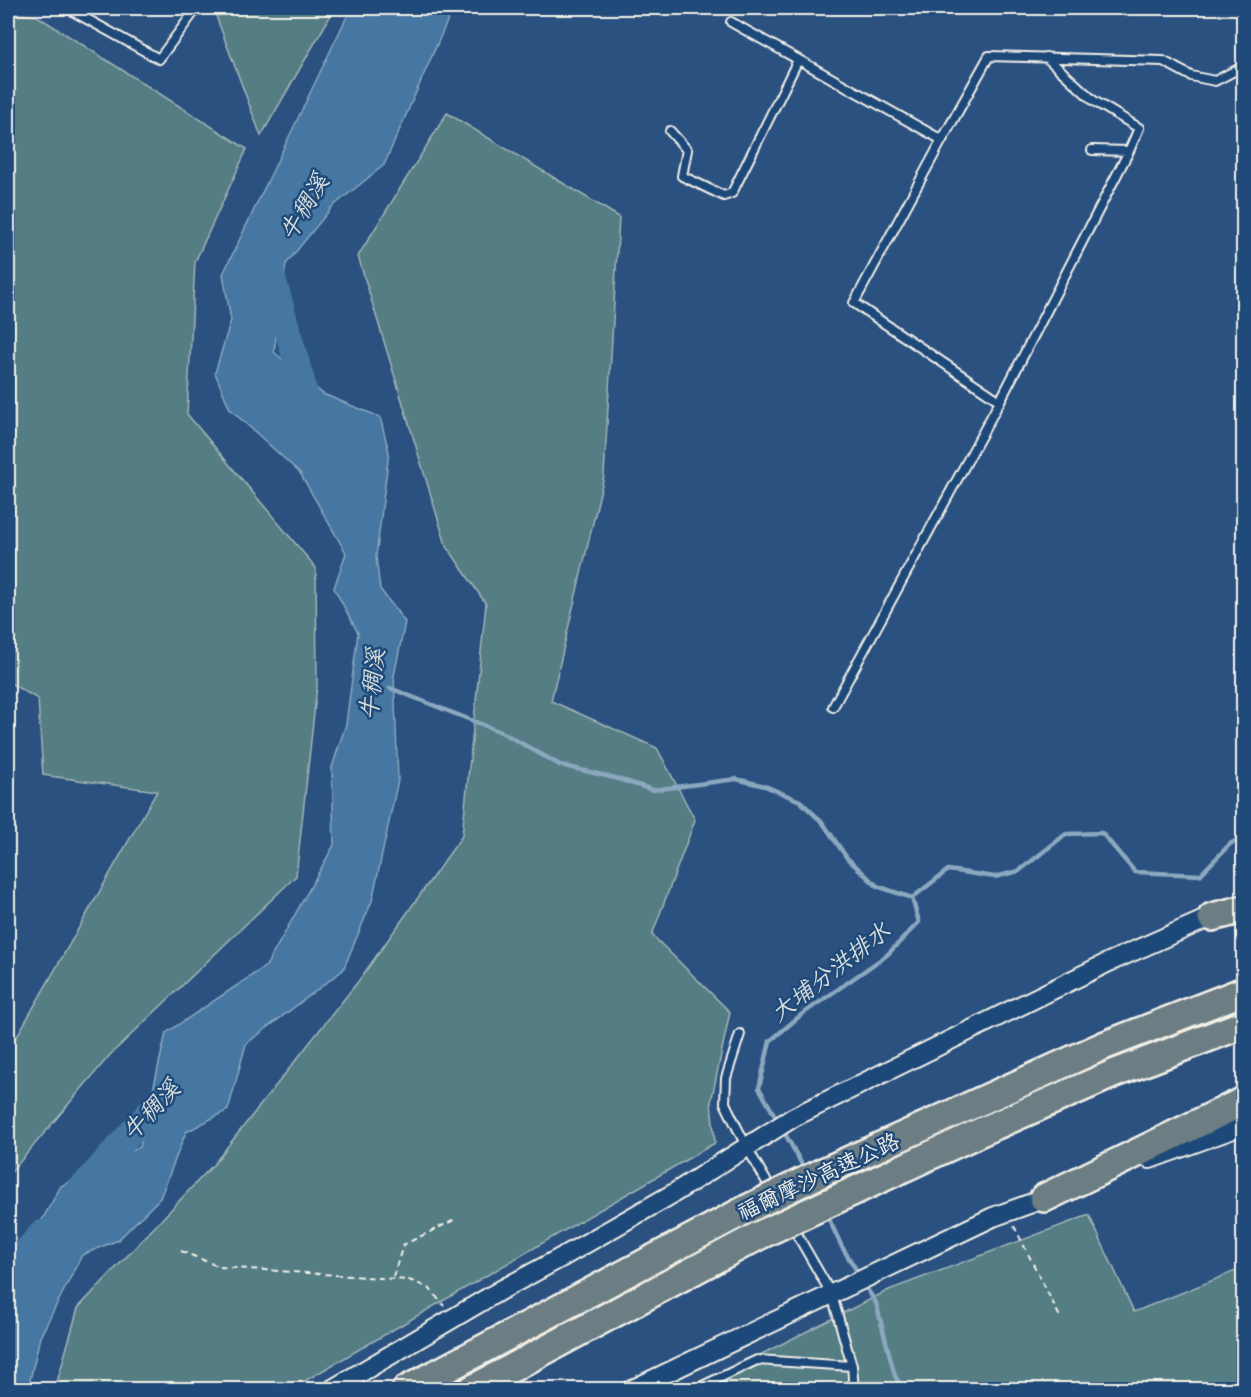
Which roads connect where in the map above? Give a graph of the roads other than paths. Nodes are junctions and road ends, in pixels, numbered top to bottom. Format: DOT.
graph roads {
  1 [pos="67,8"];
  2 [pos="197,8"];
  3 [pos="730,22"];
  4 [pos="1046,57"];
  5 [pos="798,60"];
  6 [pos="1244,66"];
  7 [pos="670,131"];
  8 [pos="942,140"];
  9 [pos="1092,150"];
  10 [pos="1129,151"];
  11 [pos="1000,401"];
  12 [pos="833,706"];
  13 [pos="1244,901"];
  14 [pos="1244,909"];
  15 [pos="1212,917"];
  16 [pos="1244,991"];
  17 [pos="1244,1024"];
  18 [pos="740,1034"];
  19 [pos="1244,1101"];
  20 [pos="1244,1125"];
  21 [pos="746,1146"];
  22 [pos="1044,1198"];
  23 [pos="832,1294"];
  24 [pos="852,1366"];
  25 [pos="331,1389"];
  26 [pos="406,1389"];
  27 [pos="471,1389"];
  28 [pos="631,1389"];
  29 [pos="694,1389"];
  30 [pos="854,1389"];
  1 -- 2 [label="lane"];
  3 -- 5 [label="lane"];
  4 -- 6 [label="lane"];
  4 -- 8 [label="lane"];
  4 -- 10 [label="lane"];
  5 -- 7 [label="lane"];
  5 -- 8 [label="lane"];
  8 -- 11 [label="lane"];
  9 -- 10 [label="lane"];
  10 -- 11 [label="lane"];
  11 -- 12 [label="lane"];
  13 -- 15 [label="street"];
  14 -- 15 [label="highway"];
  15 -- 21 [label="street"];
  16 -- 26 [label="highway, 福爾摩沙高速公路, bridge"];
  17 -- 27 [label="highway, 福爾摩沙高速公路, bridge"];
  18 -- 21 [label="lane"];
  19 -- 22 [label="highway"];
  20 -- 22 [label="street"];
  21 -- 23 [label="lane"];
  21 -- 25 [label="street, bridge"];
  22 -- 23 [label="street"];
  23 -- 24 [label="lane"];
  23 -- 28 [label="street"];
  24 -- 29 [label="lane"];
  24 -- 30 [label="lane"];
}
